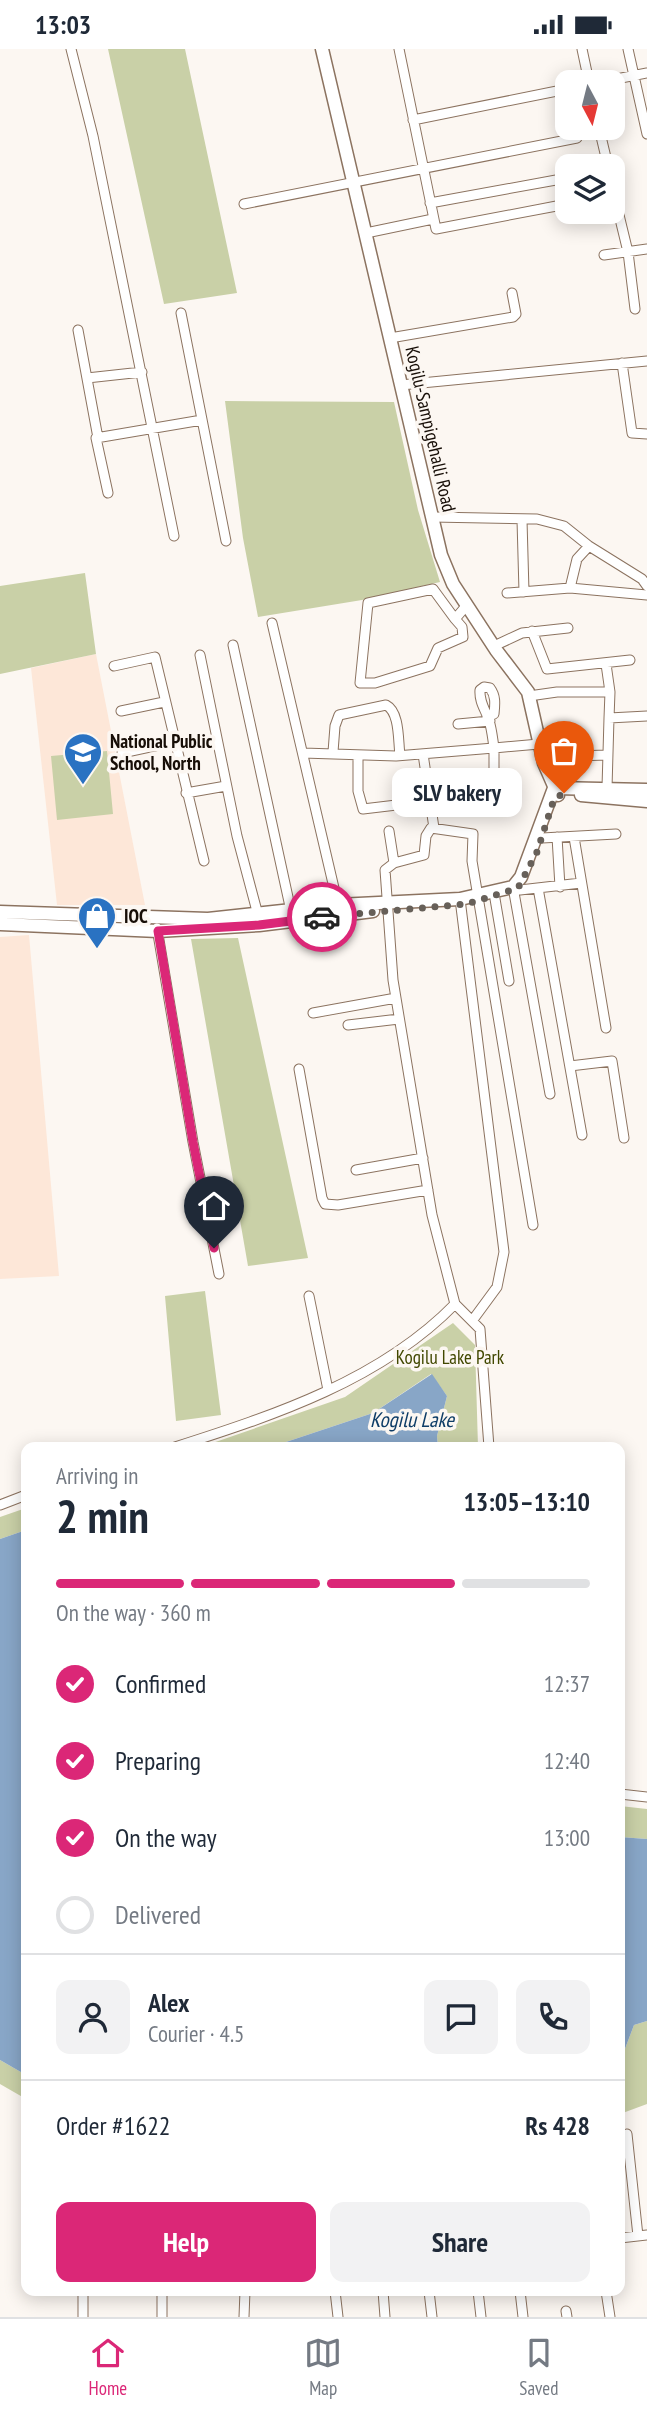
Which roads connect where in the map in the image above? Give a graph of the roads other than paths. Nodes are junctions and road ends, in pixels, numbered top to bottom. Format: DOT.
graph roads {
  1 [pos="71,49"];
  2 [pos="322,49"];
  3 [pos="399,49"];
  4 [pos="582,49"];
  5 [pos="628,49"];
  6 [pos="586,70"];
  7 [pos="647,73"];
  8 [pos="634,76"];
  9 [pos="625,78"];
  10 [pos="555,91"];
  11 [pos="413,120"];
  12 [pos="647,134"];
  13 [pos="566,140"];
  14 [pos="423,167"];
  15 [pos="555,180"];
  16 [pos="354,183"];
  17 [pos="430,203"];
  18 [pos="244,204"];
  19 [pos="555,206"];
  20 [pos="433,219"];
  21 [pos="621,224"];
  22 [pos="366,233"];
  23 [pos="647,249"];
  24 [pos="628,252"];
  25 [pos="604,255"];
  26 [pos="512,293"];
  27 [pos="635,309"];
  28 [pos="181,313"];
  29 [pos="78,330"];
  30 [pos="390,338"];
  31 [pos="647,361"];
  32 [pos="622,363"];
  33 [pos="142,372"];
  34 [pos="87,378"];
  35 [pos="401,385"];
  36 [pos="202,420"];
  37 [pos="154,430"];
  38 [pos="647,434"];
  39 [pos="98,438"];
  40 [pos="108,493"];
  41 [pos="432,517"];
  42 [pos="522,520"];
  43 [pos="174,536"];
  44 [pos="226,541"];
  45 [pos="589,547"];
  46 [pos="647,586"];
  47 [pos="570,588"];
  48 [pos="524,592"];
  49 [pos="507,593"];
  50 [pos="647,595"];
  51 [pos="467,605"];
  52 [pos="455,619"];
  53 [pos="272,623"];
  54 [pos="568,628"];
  55 [pos="532,631"];
  56 [pos="233,645"];
  57 [pos="494,646"];
  58 [pos="200,656"];
  59 [pos="630,660"];
  60 [pos="606,664"];
  61 [pos="114,666"];
  62 [pos="610,692"];
  63 [pos="529,696"];
  64 [pos="164,702"];
  65 [pos="121,711"];
  66 [pos="647,716"];
  67 [pos="609,718"];
  68 [pos="458,724"];
  69 [pos="173,741"];
  70 [pos="494,748"];
  71 [pos="541,751"];
  72 [pos="333,752"];
  73 [pos="122,753"];
  74 [pos="303,753"];
  75 [pos="423,754"];
  76 [pos="400,755"];
  77 [pos="607,755"];
  78 [pos="358,756"];
  79 [pos="226,786"];
  80 [pos="607,788"];
  81 [pos="556,791"];
  82 [pos="186,793"];
  83 [pos="642,795"];
  84 [pos="430,801"];
  85 [pos="494,811"];
  86 [pos="434,828"];
  87 [pos="389,831"];
  88 [pos="616,835"];
  89 [pos="574,837"];
  90 [pos="542,838"];
  91 [pos="557,838"];
  92 [pos="204,861"];
  93 [pos="394,863"];
  94 [pos="581,883"];
  95 [pos="515,887"];
  96 [pos="560,887"];
  97 [pos="538,888"];
  98 [pos="495,895"];
  99 [pos="478,899"];
  100 [pos="460,902"];
  101 [pos="338,905"];
  102 [pos="388,906"];
  103 [pos="290,911"];
  104 [pos="0,912"];
  105 [pos="258,915"];
  106 [pos="154,918"];
  107 [pos="0,924"];
  108 [pos="158,931"];
  109 [pos="509,981"];
  110 [pos="396,998"];
  111 [pos="313,1013"];
  112 [pos="399,1019"];
  113 [pos="348,1025"];
  114 [pos="606,1028"];
  115 [pos="570,1066"];
  116 [pos="299,1069"];
  117 [pos="550,1094"];
  118 [pos="582,1135"];
  119 [pos="624,1138"];
  120 [pos="423,1158"];
  121 [pos="356,1170"];
  122 [pos="428,1190"];
  123 [pos="533,1225"];
  124 [pos="219,1274"];
  125 [pos="309,1296"];
  126 [pos="456,1304"];
  127 [pos="472,1321"];
  128 [pos="328,1389"];
  129 [pos="188,1442"];
  130 [pos="489,1442"];
  131 [pos="21,1497"];
  132 [pos="0,1506"];
  133 [pos="625,1795"];
  134 [pos="647,1797"];
  135 [pos="627,2134"];
  136 [pos="643,2235"];
  137 [pos="625,2237"];
  138 [pos="83,2296"];
  139 [pos="162,2296"];
  140 [pos="245,2296"];
  141 [pos="336,2296"];
  142 [pos="383,2296"];
  143 [pos="430,2296"];
  144 [pos="479,2296"];
  145 [pos="521,2296"];
  146 [pos="607,2296"];
  147 [pos="83,2317"];
  148 [pos="162,2317"];
  149 [pos="244,2317"];
  150 [pos="338,2317"];
  151 [pos="385,2317"];
  152 [pos="432,2317"];
  153 [pos="481,2317"];
  154 [pos="523,2317"];
  155 [pos="610,2317"];
  1 -- 33 [label="street"];
  2 -- 16 [label="main road, Kogilu-Sampigehalli Road"];
  3 -- 11 [label="street"];
  4 -- 6 [label="street"];
  5 -- 8 [label="street"];
  7 -- 8 [label="street"];
  8 -- 9 [label="street"];
  8 -- 12 [label="street"];
  10 -- 11 [label="street"];
  11 -- 14 [label="street"];
  13 -- 14 [label="street"];
  14 -- 16 [label="street"];
  14 -- 17 [label="street"];
  15 -- 17 [label="street"];
  16 -- 18 [label="street"];
  16 -- 22 [label="main road, Kogilu-Sampigehalli Road"];
  17 -- 20 [label="street"];
  19 -- 20 [label="street"];
  20 -- 22 [label="street"];
  21 -- 24 [label="street"];
  22 -- 30 [label="main road, Kogilu-Sampigehalli Road"];
  23 -- 24 [label="street"];
  24 -- 25 [label="street"];
  24 -- 27 [label="street"];
  26 -- 30 [label="street"];
  28 -- 36 [label="street"];
  29 -- 34 [label="street"];
  30 -- 35 [label="main road, Kogilu-Sampigehalli Road"];
  31 -- 32 [label="street"];
  32 -- 35 [label="street"];
  32 -- 38 [label="street"];
  33 -- 34 [label="street"];
  33 -- 37 [label="street"];
  34 -- 39 [label="street"];
  35 -- 41 [label="main road, Kogilu-Sampigehalli Road"];
  36 -- 37 [label="street"];
  36 -- 44 [label="street"];
  37 -- 39 [label="street"];
  37 -- 43 [label="street"];
  39 -- 40 [label="street"];
  41 -- 42 [label="street"];
  41 -- 51 [label="main road, Kogilu-Sampigehalli Road"];
  42 -- 45 [label="street"];
  42 -- 48 [label="street"];
  45 -- 46 [label="street"];
  45 -- 47 [label="street"];
  47 -- 48 [label="street"];
  47 -- 50 [label="street"];
  48 -- 49 [label="street"];
  51 -- 52 [label="street"];
  51 -- 57 [label="main road, Kogilu-Sampigehalli Road"];
  52 -- 52 [label="street"];
  53 -- 74 [label="street"];
  54 -- 55 [label="street"];
  55 -- 57 [label="street"];
  55 -- 60 [label="street"];
  56 -- 103 [label="street"];
  57 -- 63 [label="main road, Kogilu-Sampigehalli Road"];
  58 -- 79 [label="street"];
  59 -- 60 [label="street"];
  60 -- 62 [label="street"];
  61 -- 64 [label="street"];
  62 -- 63 [label="street"];
  62 -- 67 [label="street"];
  63 -- 71 [label="main road, Kogilu-Sampigehalli Road"];
  64 -- 65 [label="street"];
  64 -- 69 [label="street"];
  66 -- 67 [label="street"];
  67 -- 77 [label="street"];
  68 -- 70 [label="street"];
  69 -- 73 [label="street"];
  69 -- 82 [label="street"];
  70 -- 71 [label="street"];
  70 -- 75 [label="street"];
  70 -- 85 [label="street"];
  71 -- 77 [label="street"];
  71 -- 81 [label="main road, Kogilu-Sampigehalli Road"];
  72 -- 74 [label="street"];
  72 -- 76 [label="street"];
  72 -- 78 [label="street"];
  74 -- 101 [label="street"];
  75 -- 76 [label="street"];
  75 -- 84 [label="street"];
  76 -- 78 [label="street"];
  77 -- 80 [label="street"];
  78 -- 84 [label="street"];
  79 -- 82 [label="street"];
  79 -- 105 [label="street"];
  80 -- 81 [label="main road"];
  80 -- 83 [label="main road"];
  81 -- 83 [label="main road"];
  81 -- 90 [label="main road"];
  81 -- 95 [label="main road"];
  82 -- 92 [label="street"];
  84 -- 86 [label="street"];
  86 -- 93 [label="street"];
  86 -- 99 [label="street"];
  87 -- 93 [label="street"];
  88 -- 89 [label="street"];
  89 -- 91 [label="street"];
  89 -- 94 [label="street"];
  90 -- 91 [label="street"];
  90 -- 95 [label="main road"];
  91 -- 96 [label="street"];
  93 -- 102 [label="street"];
  94 -- 96 [label="street"];
  94 -- 114 [label="street"];
  95 -- 97 [label="street"];
  95 -- 98 [label="main road"];
  95 -- 117 [label="street"];
  96 -- 97 [label="street"];
  97 -- 115 [label="street"];
  98 -- 99 [label="main road"];
  98 -- 109 [label="street"];
  99 -- 100 [label="main road"];
  99 -- 123 [label="street"];
  100 -- 102 [label="main road"];
  100 -- 127 [label="street"];
  101 -- 102 [label="main road"];
  101 -- 103 [label="main road"];
  102 -- 108 [label="main road"];
  102 -- 110 [label="street"];
  103 -- 105 [label="main road"];
  104 -- 106 [label="main road"];
  105 -- 106 [label="main road"];
  106 -- 108 [label="street"];
  107 -- 108 [label="main road"];
  108 -- 124 [label="street"];
  110 -- 111 [label="street"];
  110 -- 112 [label="street"];
  112 -- 113 [label="street"];
  112 -- 120 [label="street"];
  115 -- 118 [label="street"];
  115 -- 119 [label="street"];
  116 -- 122 [label="street"];
  120 -- 121 [label="street"];
  120 -- 122 [label="street"];
  122 -- 126 [label="street"];
  125 -- 128 [label="street"];
  126 -- 127 [label="street"];
  126 -- 128 [label="street"];
  127 -- 130 [label="street"];
  128 -- 129 [label="street"];
  131 -- 132 [label="street"];
  133 -- 134 [label="street"];
  135 -- 136 [label="street"];
  136 -- 137 [label="street"];
  138 -- 147 [label="street"];
  139 -- 148 [label="street"];
  140 -- 149 [label="street"];
  141 -- 150 [label="street"];
  142 -- 151 [label="street"];
  143 -- 152 [label="street"];
  144 -- 153 [label="street"];
  145 -- 154 [label="street"];
  146 -- 155 [label="street"];
}
